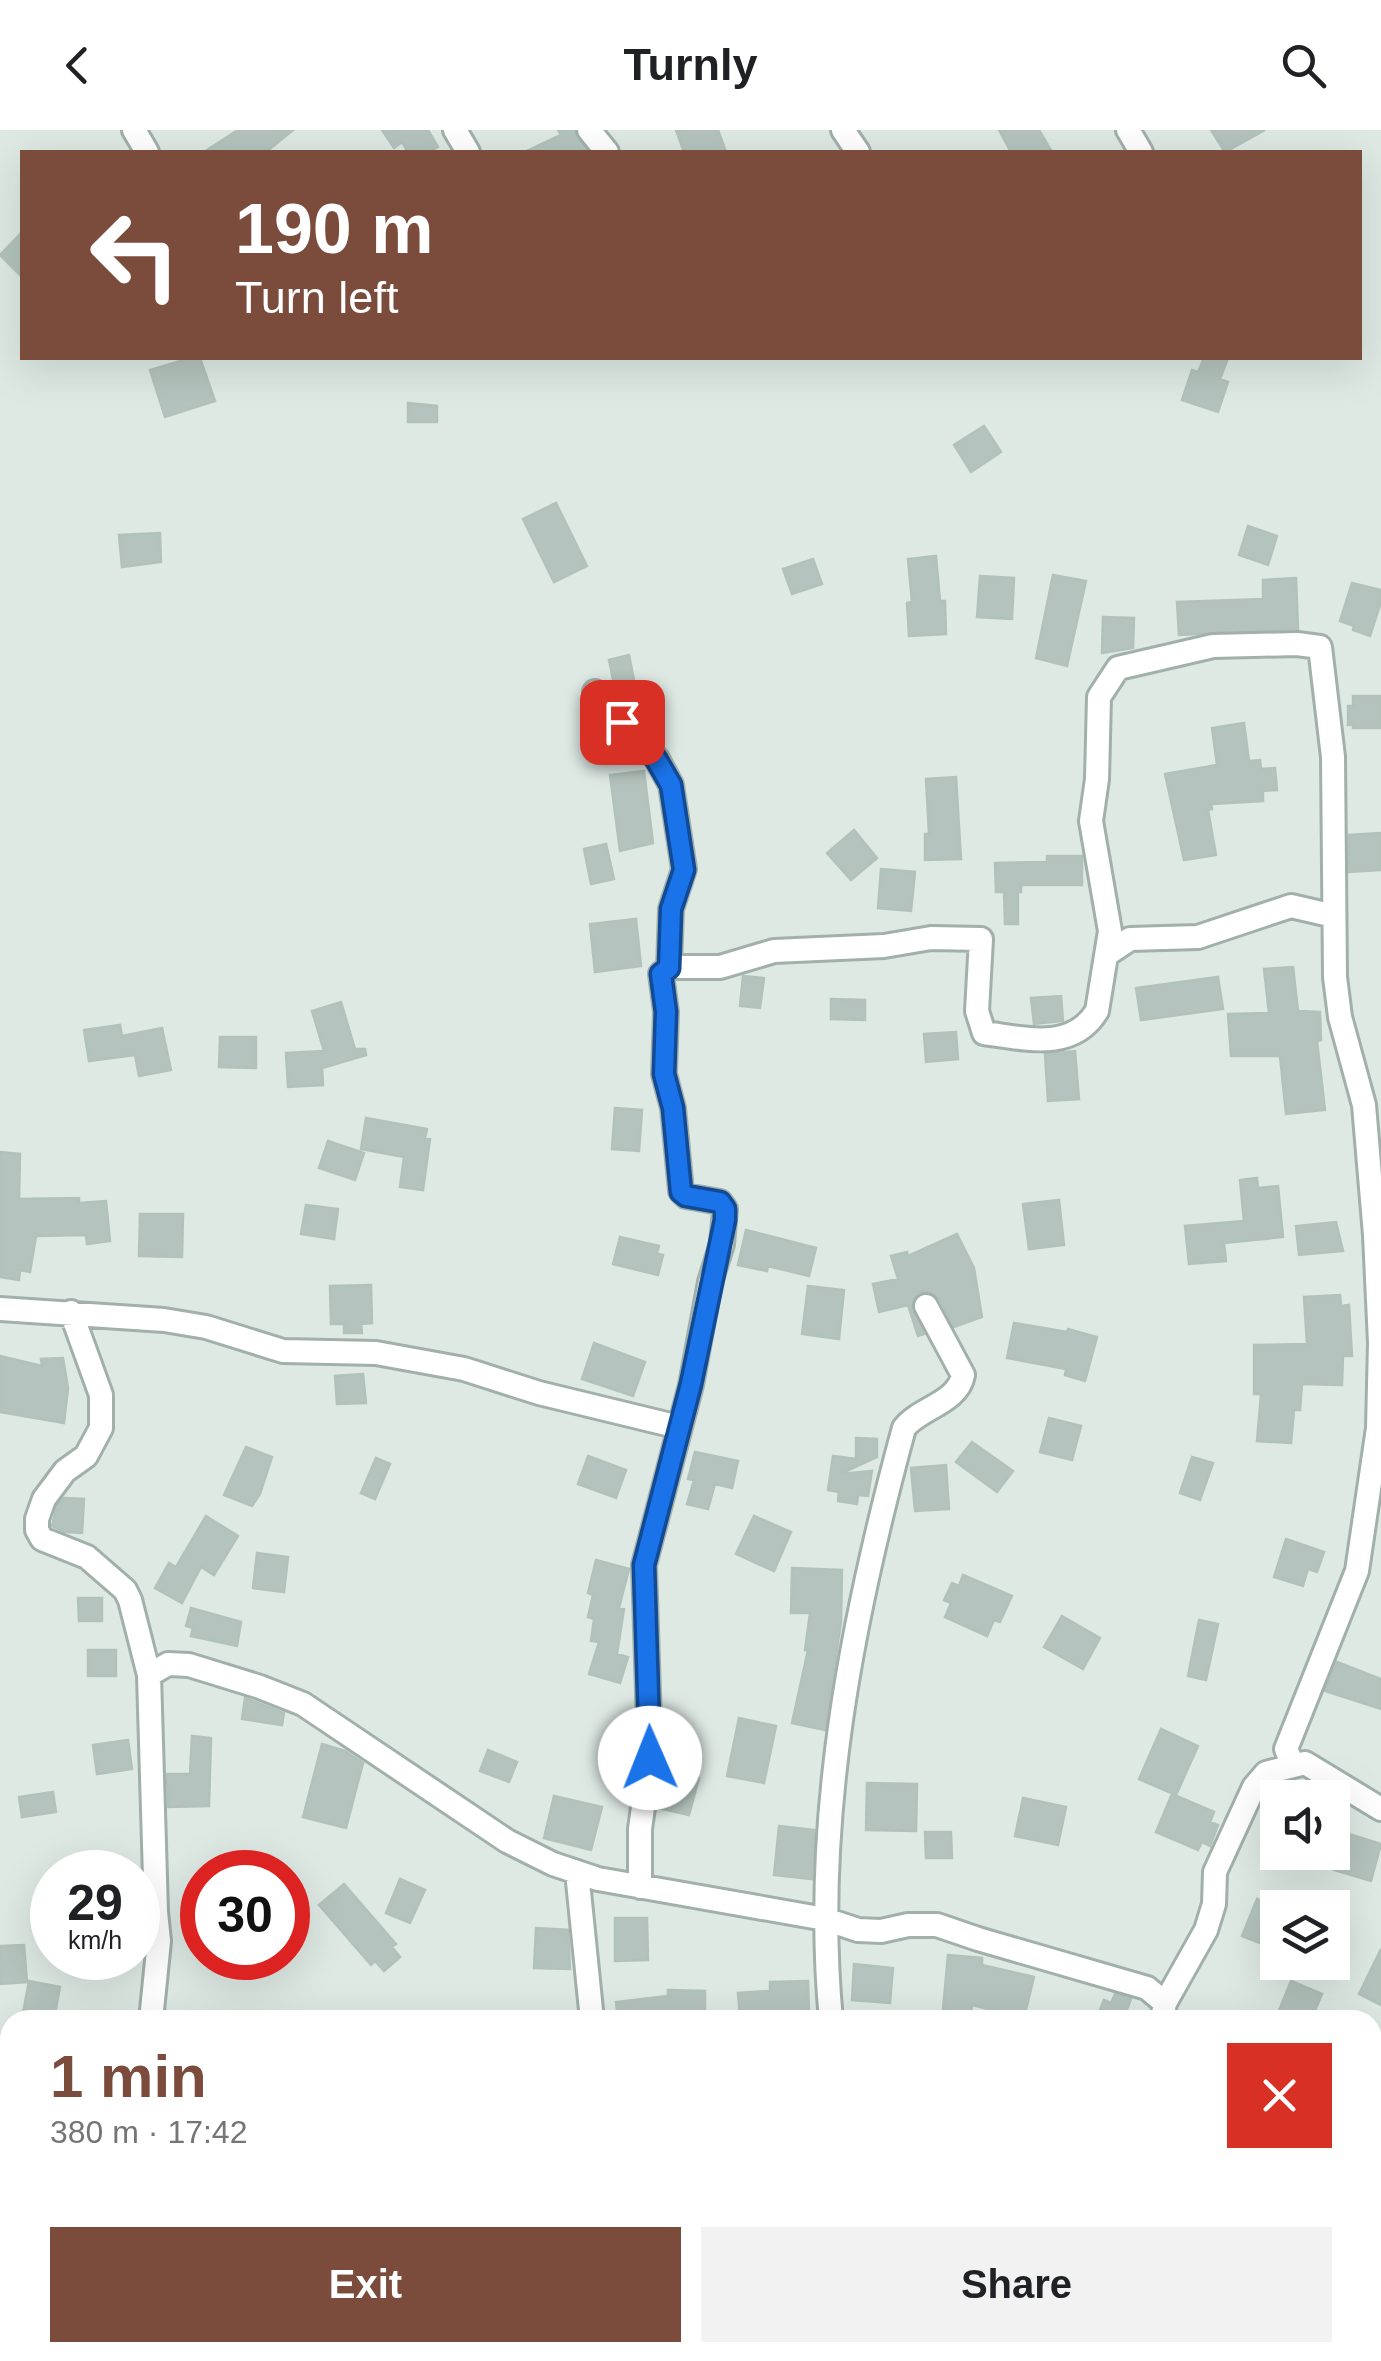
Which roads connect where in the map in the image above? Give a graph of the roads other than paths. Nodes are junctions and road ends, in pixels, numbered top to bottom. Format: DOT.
graph roads {
  1 [pos="588,130"];
  2 [pos="605,150"];
  3 [pos="596,692"];
  4 [pos="1107,914"];
  5 [pos="1334,916"];
  6 [pos="1151,936"];
  7 [pos="1109,953"];
  8 [pos="669,968"];
  9 [pos="926,1306"];
  10 [pos="0,1309"];
  11 [pos="71,1312"];
  12 [pos="679,1427"];
  13 [pos="149,1675"];
  14 [pos="1305,1763"];
  15 [pos="1381,1809"];
  16 [pos="577,1872"];
  17 [pos="640,1887"];
  18 [pos="825,1919"];
  19 [pos="153,2010"];
  20 [pos="591,2010"];
  21 [pos="830,2010"];
  22 [pos="1162,2010"];
  23 [pos="1164,2010"];
  1 -- 2 [label="street"];
  3 -- 8 [label="street"];
  4 -- 5 [label="street"];
  4 -- 6 [label="street"];
  4 -- 7 [label="street"];
  5 -- 6 [label="street"];
  5 -- 14 [label="street"];
  6 -- 7 [label="street"];
  7 -- 8 [label="street"];
  8 -- 12 [label="street"];
  9 -- 18 [label="street"];
  10 -- 11 [label="street"];
  11 -- 12 [label="street"];
  11 -- 13 [label="street"];
  12 -- 17 [label="street"];
  13 -- 16 [label="street"];
  13 -- 19 [label="street"];
  14 -- 15 [label="street"];
  14 -- 23 [label="street"];
  16 -- 17 [label="street"];
  16 -- 20 [label="street"];
  17 -- 18 [label="street"];
  18 -- 21 [label="street"];
  18 -- 22 [label="street"];
}
